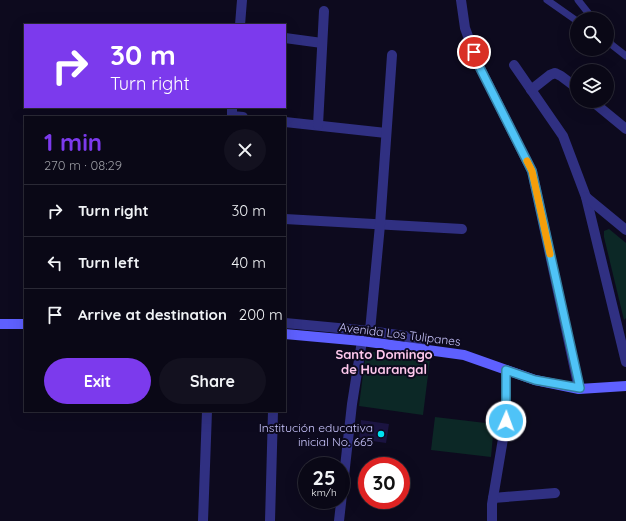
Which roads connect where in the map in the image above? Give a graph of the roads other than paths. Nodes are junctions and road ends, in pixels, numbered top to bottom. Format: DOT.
graph roads {
  1 [pos="242,0"];
  2 [pos="461,0"];
  3 [pos="547,0"];
  4 [pos="578,0"];
  5 [pos="324,10"];
  6 [pos="587,12"];
  7 [pos="570,16"];
  8 [pos="240,24"];
  9 [pos="286,38"];
  10 [pos="322,43"];
  11 [pos="614,46"];
  12 [pos="392,55"];
  13 [pos="626,56"];
  14 [pos="514,65"];
  15 [pos="570,82"];
  16 [pos="531,90"];
  17 [pos="600,108"];
  18 [pos="286,122"];
  19 [pos="318,125"];
  20 [pos="626,129"];
  21 [pos="386,133"];
  22 [pos="586,197"];
  23 [pos="286,220"];
  24 [pos="380,225"];
  25 [pos="462,229"];
  26 [pos="626,230"];
  27 [pos="286,323"];
  28 [pos="0,324"];
  29 [pos="24,324"];
  30 [pos="370,331"];
  31 [pos="623,332"];
  32 [pos="286,334"];
  33 [pos="362,341"];
  34 [pos="424,350"];
  35 [pos="626,362"];
  36 [pos="506,370"];
  37 [pos="626,386"];
  38 [pos="580,388"];
  39 [pos="208,412"];
  40 [pos="274,412"];
  41 [pos="555,493"];
  42 [pos="493,498"];
  43 [pos="203,521"];
  44 [pos="270,521"];
  45 [pos="339,521"];
  46 [pos="492,521"];
  1 -- 8 [label="street"];
  2 -- 38 [label="street"];
  3 -- 7 [label="lane"];
  4 -- 6 [label="lane"];
  5 -- 10 [label="street"];
  9 -- 10 [label="street"];
  10 -- 19 [label="street"];
  11 -- 13 [label="lane"];
  12 -- 21 [label="street"];
  14 -- 16 [label="street"];
  15 -- 16 [label="street"];
  16 -- 22 [label="street"];
  17 -- 20 [label="street"];
  18 -- 19 [label="street"];
  19 -- 21 [label="street"];
  21 -- 24 [label="street"];
  22 -- 26 [label="street"];
  22 -- 31 [label="street"];
  23 -- 24 [label="street"];
  24 -- 25 [label="street"];
  24 -- 30 [label="street"];
  27 -- 30 [label="street"];
  28 -- 29 [label="street"];
  30 -- 34 [label="street"];
  31 -- 35 [label="street"];
  32 -- 33 [label="street, Avenida Los Tulipanes"];
  33 -- 34 [label="street, Avenida Los Tulipanes"];
  33 -- 45 [label="street"];
  34 -- 36 [label="street, Avenida Los Tulipanes"];
  36 -- 38 [label="street, Avenida Los Tulipanes"];
  36 -- 42 [label="street"];
  37 -- 38 [label="street, Avenida Los Tulipanes"];
  39 -- 43 [label="street"];
  40 -- 44 [label="street"];
  41 -- 42 [label="street"];
  42 -- 46 [label="street"];
}
